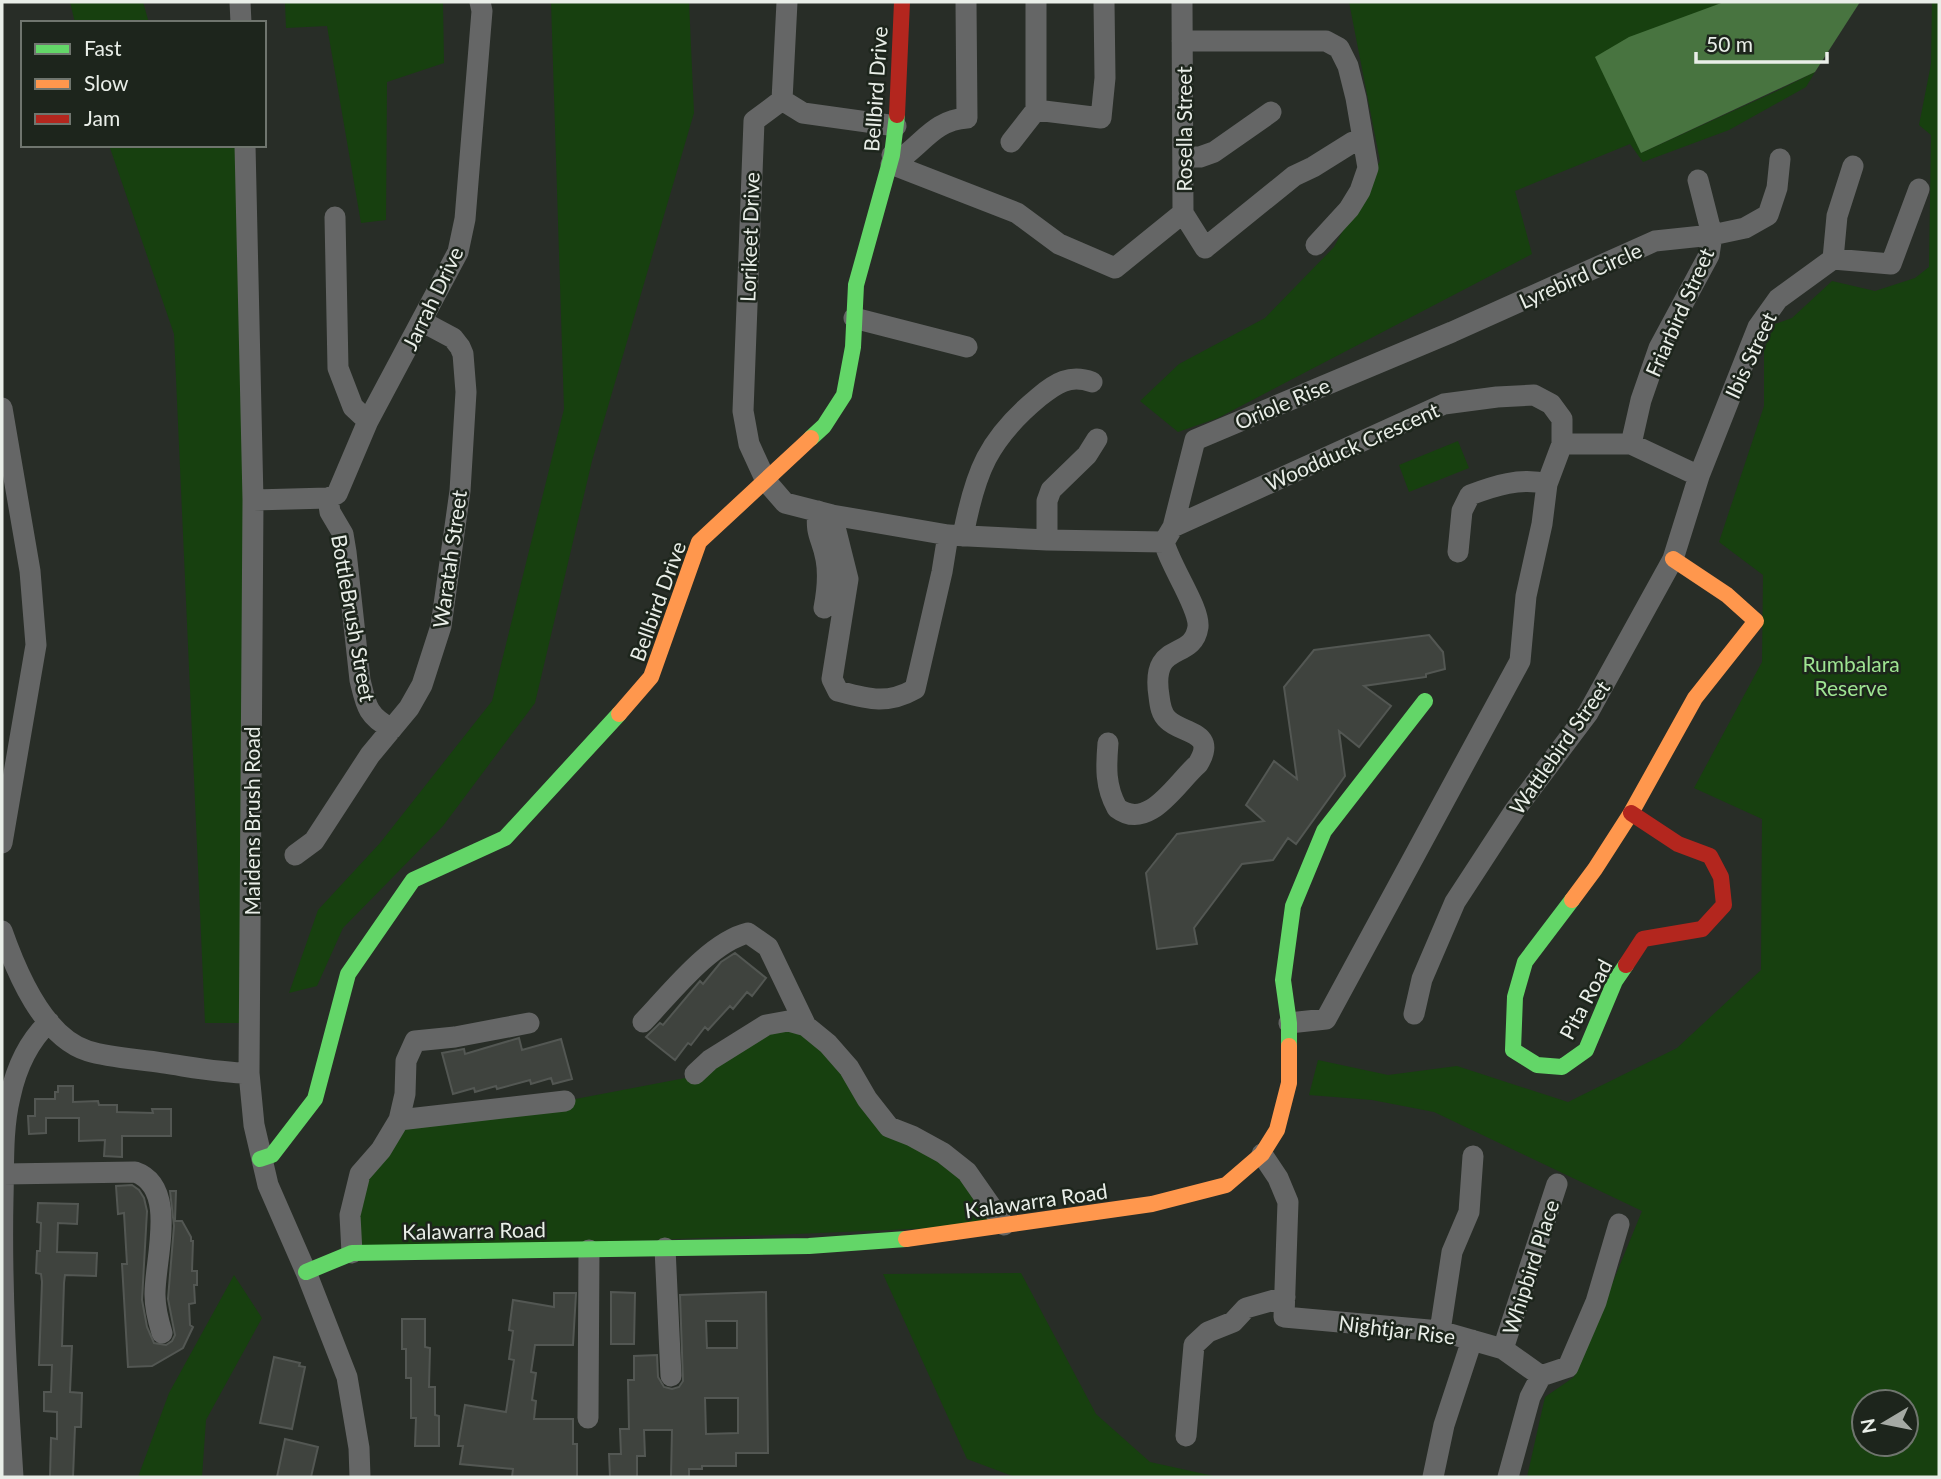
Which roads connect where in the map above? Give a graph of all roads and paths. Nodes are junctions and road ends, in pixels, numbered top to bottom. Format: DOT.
graph roads {
  1 [pos="240,2"];
  2 [pos="480,2"];
  3 [pos="787,2"];
  4 [pos="902,2"];
  5 [pos="966,2"];
  6 [pos="1036,2"];
  7 [pos="1104,2"];
  8 [pos="1182,2"];
  9 [pos="242,21"];
  10 [pos="1182,41"];
  11 [pos="782,100"];
  12 [pos="1036,110"];
  13 [pos="1271,112"];
  14 [pos="896,126"];
  15 [pos="1363,139"];
  16 [pos="1011,142"];
  17 [pos="245,147"];
  18 [pos="1183,157"];
  19 [pos="891,159"];
  20 [pos="1780,159"];
  21 [pos="1853,166"];
  22 [pos="1698,180"];
  23 [pos="1919,189"];
  24 [pos="1184,213"];
  25 [pos="335,217"];
  26 [pos="1712,235"];
  27 [pos="1316,245"];
  28 [pos="1833,258"];
  29 [pos="854,318"];
  30 [pos="423,322"];
  31 [pos="1452,332"];
  32 [pos="967,347"];
  33 [pos="1092,382"];
  34 [pos="2,408"];
  35 [pos="368,421"];
  36 [pos="1097,439"];
  37 [pos="1562,444"];
  38 [pos="1631,444"];
  39 [pos="1699,476"];
  40 [pos="766,481"];
  41 [pos="1547,484"];
  42 [pos="328,498"];
  43 [pos="253,499"];
  44 [pos="825,513"];
  45 [pos="956,535"];
  46 [pos="1168,535"];
  47 [pos="1047,540"];
  48 [pos="1458,552"];
  49 [pos="1673,559"];
  50 [pos="824,608"];
  51 [pos="1425,701"];
  52 [pos="392,729"];
  53 [pos="1108,743"];
  54 [pos="1631,813"];
  55 [pos="2,843"];
  56 [pos="296,855"];
  57 [pos="2,931"];
  58 [pos="1413,1014"];
  59 [pos="643,1021"];
  60 [pos="49,1022"];
  61 [pos="529,1023"];
  62 [pos="1289,1023"];
  63 [pos="806,1026"];
  64 [pos="248,1073"];
  65 [pos="695,1074"];
  66 [pos="565,1101"];
  67 [pos="399,1120"];
  68 [pos="1262,1154"];
  69 [pos="1473,1156"];
  70 [pos="260,1158"];
  71 [pos="4,1174"];
  72 [pos="1557,1185"];
  73 [pos="1619,1224"];
  74 [pos="1004,1225"];
  75 [pos="665,1248"];
  76 [pos="589,1250"];
  77 [pos="352,1254"];
  78 [pos="306,1272"];
  79 [pos="1285,1307"];
  80 [pos="1440,1331"];
  81 [pos="162,1333"];
  82 [pos="1472,1340"];
  83 [pos="1503,1349"];
  84 [pos="671,1376"];
  85 [pos="1541,1376"];
  86 [pos="588,1418"];
  87 [pos="1186,1436"];
  88 [pos="13,1477"];
  89 [pos="360,1477"];
  90 [pos="1433,1477"];
  91 [pos="1508,1477"];
  1 -- 9 [label="street"];
  2 -- 30 [label="street, Jarrah Drive"];
  3 -- 11 [label="street"];
  4 -- 14 [label="street, Bellbird Drive"];
  5 -- 19 [label="street"];
  6 -- 12 [label="street"];
  7 -- 12 [label="street"];
  8 -- 10 [label="street, Rosella Street"];
  10 -- 15 [label="street"];
  10 -- 18 [label="street, Rosella Street"];
  11 -- 14 [label="street"];
  11 -- 40 [label="street, Lorikeet Drive"];
  12 -- 16 [label="street"];
  13 -- 18 [label="street"];
  14 -- 19 [label="street, Bellbird Drive"];
  15 -- 24 [label="street"];
  15 -- 27 [label="street"];
  17 -- 43 [label="street, Maidens Brush Road"];
  18 -- 24 [label="street, Rosella Street"];
  19 -- 24 [label="street, Rosella Street"];
  19 -- 29 [label="street, Bellbird Drive"];
  20 -- 26 [label="street, Lyrebird Circle"];
  21 -- 28 [label="street"];
  22 -- 26 [label="street, Friarbird Street"];
  23 -- 28 [label="street"];
  25 -- 35 [label="street"];
  26 -- 31 [label="street, Lyrebird Circle"];
  26 -- 38 [label="street, Friarbird Street"];
  28 -- 39 [label="street, Ibis Street"];
  29 -- 32 [label="street"];
  29 -- 40 [label="street, Bellbird Drive"];
  30 -- 35 [label="street, Jarrah Drive"];
  30 -- 52 [label="street, Waratah Street"];
  31 -- 46 [label="street, Oriole Rise"];
  33 -- 45 [label="street"];
  34 -- 55 [label="street"];
  35 -- 42 [label="street, Jarrah Drive"];
  36 -- 47 [label="street"];
  37 -- 38 [label="street"];
  37 -- 41 [label="street"];
  37 -- 46 [label="street, Woodduck Crescent"];
  38 -- 39 [label="street"];
  39 -- 49 [label="street, Wattlebird Street"];
  40 -- 44 [label="street, Woodduck Crescent"];
  40 -- 70 [label="street, Bellbird Drive"];
  41 -- 48 [label="street"];
  41 -- 62 [label="street"];
  42 -- 43 [label="street"];
  42 -- 52 [label="street, BottleBrush Street"];
  43 -- 64 [label="street, Maidens Brush Road"];
  44 -- 45 [label="street, Woodduck Crescent"];
  44 -- 45 [label="street"];
  44 -- 50 [label="street"];
  45 -- 47 [label="street, Woodduck Crescent"];
  46 -- 47 [label="street, Woodduck Crescent"];
  46 -- 53 [label="street"];
  49 -- 54 [label="street, Pita Road"];
  49 -- 58 [label="street, Wattlebird Street"];
  51 -- 62 [label="street, Kalawarra Road"];
  52 -- 56 [label="street, Waratah Street"];
  54 -- 54 [label="street, Pita Road"];
  57 -- 60 [label="street"];
  59 -- 63 [label="street"];
  60 -- 64 [label="street"];
  60 -- 71 [label="street"];
  61 -- 67 [label="street"];
  62 -- 68 [label="street, Kalawarra Road"];
  63 -- 65 [label="street"];
  63 -- 74 [label="street"];
  64 -- 70 [label="street, Maidens Brush Road"];
  66 -- 67 [label="street"];
  67 -- 77 [label="street"];
  68 -- 74 [label="street, Kalawarra Road"];
  68 -- 79 [label="street"];
  69 -- 80 [label="street"];
  70 -- 78 [label="street, Maidens Brush Road"];
  71 -- 81 [label="street"];
  71 -- 88 [label="street"];
  72 -- 83 [label="street, Whipbird Place"];
  73 -- 85 [label="street"];
  74 -- 75 [label="street, Kalawarra Road"];
  75 -- 76 [label="street, Kalawarra Road"];
  75 -- 84 [label="street"];
  76 -- 77 [label="street, Kalawarra Road"];
  76 -- 86 [label="street"];
  77 -- 78 [label="street, Kalawarra Road"];
  78 -- 89 [label="street, Maidens Brush Road"];
  79 -- 80 [label="street, Nightjar Rise"];
  79 -- 87 [label="street"];
  80 -- 82 [label="street, Nightjar Rise"];
  82 -- 83 [label="street, Nightjar Rise"];
  82 -- 90 [label="street"];
  83 -- 85 [label="street, Nightjar Rise"];
  85 -- 91 [label="street"];
}
